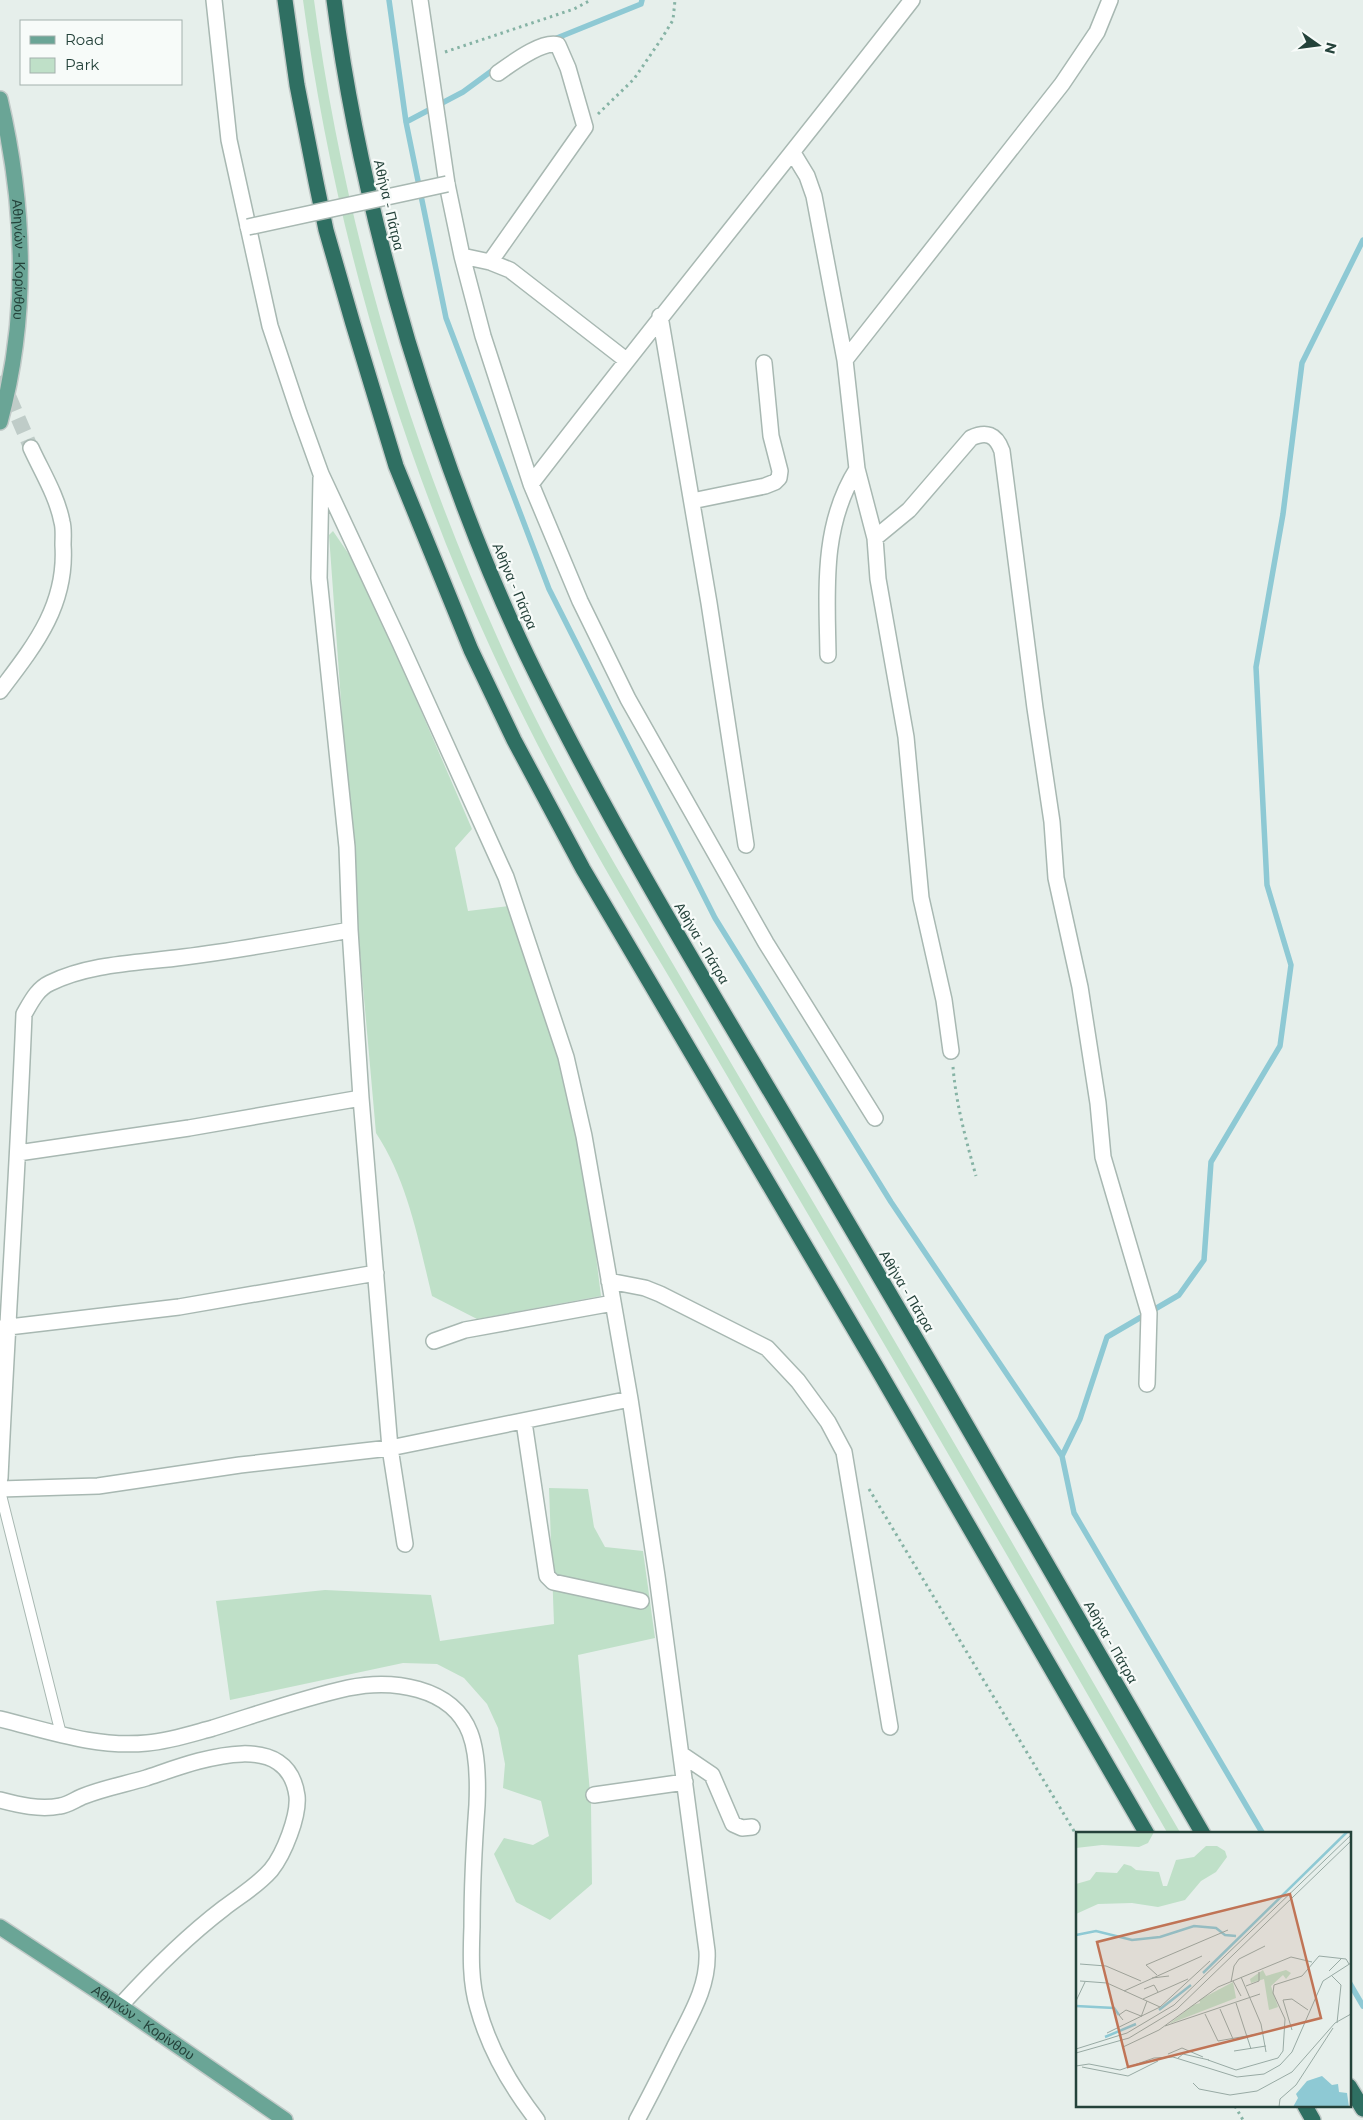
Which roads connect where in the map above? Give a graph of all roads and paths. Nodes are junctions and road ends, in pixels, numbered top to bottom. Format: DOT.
graph roads {
  1 [pos="214,0"];
  2 [pos="285,0"];
  3 [pos="334,0"];
  4 [pos="420,0"];
  5 [pos="591,0"];
  6 [pos="675,0"];
  7 [pos="912,0"];
  8 [pos="1110,0"];
  9 [pos="445,52"];
  10 [pos="498,73"];
  11 [pos="0,99"];
  12 [pos="585,127"];
  13 [pos="793,154"];
  14 [pos="447,184"];
  15 [pos="248,227"];
  16 [pos="462,256"];
  17 [pos="490,262"];
  18 [pos="660,316"];
  19 [pos="626,360"];
  20 [pos="845,360"];
  21 [pos="764,363"];
  22 [pos="0,422"];
  23 [pos="31,448"];
  24 [pos="857,469"];
  25 [pos="321,474"];
  26 [pos="531,484"];
  27 [pos="692,501"];
  28 [pos="875,538"];
  29 [pos="828,655"];
  30 [pos="0,691"];
  31 [pos="746,845"];
  32 [pos="350,930"];
  33 [pos="951,1051"];
  34 [pos="361,1098"];
  35 [pos="875,1118"];
  36 [pos="18,1153"];
  37 [pos="976,1176"];
  38 [pos="376,1273"];
  39 [pos="609,1281"];
  40 [pos="613,1303"];
  41 [pos="3,1328"];
  42 [pos="434,1341"];
  43 [pos="1147,1384"];
  44 [pos="630,1399"];
  45 [pos="524,1422"];
  46 [pos="390,1448"];
  47 [pos="0,1478"];
  48 [pos="864,1482"];
  49 [pos="0,1490"];
  50 [pos="405,1544"];
  51 [pos="640,1601"];
  52 [pos="0,1719"];
  53 [pos="890,1727"];
  54 [pos="61,1734"];
  55 [pos="681,1754"];
  56 [pos="685,1782"];
  57 [pos="594,1795"];
  58 [pos="0,1800"];
  59 [pos="752,1828"];
  60 [pos="1146,1832"];
  61 [pos="1202,1832"];
  62 [pos="1076,1834"];
  63 [pos="0,1927"];
  64 [pos="120,2006"];
  65 [pos="1350,2088"];
  66 [pos="1236,2108"];
  67 [pos="1306,2108"];
  68 [pos="1363,2109"];
  69 [pos="285,2120"];
  70 [pos="537,2120"];
  71 [pos="637,2120"];
  72 [pos="1243,2120"];
  73 [pos="1313,2120"];
  1 -- 15 [label="street"];
  2 -- 60 [label="highway"];
  3 -- 61 [label="highway, Αθήνα - Πάτρα"];
  4 -- 14 [label="street"];
  5 -- 9 [label="path"];
  6 -- 12 [label="path"];
  7 -- 13 [label="street"];
  8 -- 20 [label="street"];
  10 -- 12 [label="street"];
  11 -- 22 [label="main road, Αθηνών - Κορίνθου"];
  12 -- 17 [label="street"];
  13 -- 18 [label="street"];
  13 -- 20 [label="street"];
  14 -- 15 [label="street, bridge"];
  14 -- 16 [label="street"];
  15 -- 25 [label="street"];
  16 -- 17 [label="street"];
  16 -- 26 [label="street"];
  17 -- 19 [label="street"];
  18 -- 19 [label="street"];
  18 -- 27 [label="street"];
  19 -- 26 [label="street"];
  20 -- 24 [label="street"];
  21 -- 27 [label="street"];
  23 -- 30 [label="street"];
  24 -- 28 [label="street"];
  24 -- 29 [label="street"];
  25 -- 32 [label="street"];
  25 -- 39 [label="street"];
  26 -- 35 [label="street"];
  27 -- 31 [label="street"];
  28 -- 33 [label="street"];
  28 -- 43 [label="street"];
  32 -- 34 [label="street"];
  32 -- 36 [label="street"];
  33 -- 37 [label="path"];
  34 -- 36 [label="street"];
  34 -- 38 [label="street"];
  36 -- 41 [label="street"];
  38 -- 41 [label="street"];
  38 -- 46 [label="street"];
  39 -- 40 [label="street"];
  39 -- 53 [label="street"];
  40 -- 42 [label="street"];
  40 -- 44 [label="street"];
  41 -- 47 [label="street"];
  44 -- 45 [label="street"];
  44 -- 55 [label="street"];
  45 -- 46 [label="street"];
  45 -- 51 [label="street"];
  46 -- 49 [label="street"];
  46 -- 50 [label="street"];
  48 -- 62 [label="path"];
  49 -- 54 [label="lane"];
  52 -- 54 [label="street"];
  54 -- 70 [label="street"];
  55 -- 56 [label="street"];
  55 -- 59 [label="street"];
  56 -- 57 [label="street"];
  56 -- 71 [label="street"];
  58 -- 64 [label="street"];
  63 -- 64 [label="main road, Αθηνών - Κορίνθου"];
  64 -- 69 [label="main road, Αθηνών - Κορίνθου"];
  65 -- 68 [label="highway"];
  66 -- 72 [label="path"];
  67 -- 73 [label="highway"];
}
